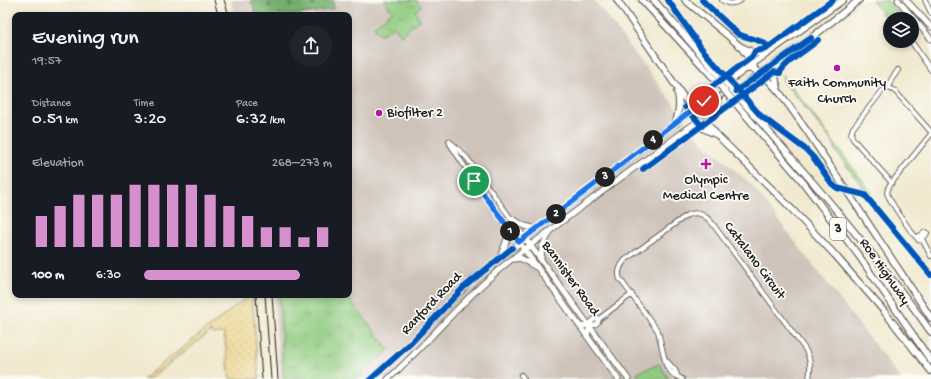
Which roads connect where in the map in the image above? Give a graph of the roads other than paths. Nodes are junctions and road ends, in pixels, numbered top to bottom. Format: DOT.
graph roads {
  1 [pos="617,0"];
  2 [pos="642,0"];
  3 [pos="654,0"];
  4 [pos="685,0"];
  5 [pos="722,0"];
  6 [pos="741,0"];
  7 [pos="843,0"];
  8 [pos="859,0"];
  9 [pos="898,0"];
  10 [pos="906,0"];
  11 [pos="925,0"];
  12 [pos="931,13"];
  13 [pos="931,26"];
  14 [pos="931,39"];
  15 [pos="740,46"];
  16 [pos="915,48"];
  17 [pos="766,54"];
  18 [pos="781,59"];
  19 [pos="753,63"];
  20 [pos="744,70"];
  21 [pos="756,70"];
  22 [pos="898,70"];
  23 [pos="931,70"];
  24 [pos="712,73"];
  25 [pos="762,73"];
  26 [pos="751,80"];
  27 [pos="673,83"];
  28 [pos="889,88"];
  29 [pos="780,93"];
  30 [pos="704,101"];
  31 [pos="738,102"];
  32 [pos="694,108"];
  33 [pos="702,110"];
  34 [pos="711,111"];
  35 [pos="704,117"];
  36 [pos="676,123"];
  37 [pos="688,129"];
  38 [pos="931,133"];
  39 [pos="717,135"];
  40 [pos="892,183"];
  41 [pos="510,218"];
  42 [pos="508,228"];
  43 [pos="537,229"];
  44 [pos="550,231"];
  45 [pos="929,231"];
  46 [pos="525,238"];
  47 [pos="920,238"];
  48 [pos="519,242"];
  49 [pos="531,246"];
  50 [pos="525,250"];
  51 [pos="500,256"];
  52 [pos="931,256"];
  53 [pos="541,258"];
  54 [pos="512,260"];
  55 [pos="540,269"];
  56 [pos="632,294"];
  57 [pos="931,318"];
  58 [pos="579,326"];
  59 [pos="588,326"];
  60 [pos="931,332"];
  61 [pos="588,338"];
  62 [pos="931,361"];
  63 [pos="931,370"];
  64 [pos="625,378"];
  65 [pos="680,378"];
  66 [pos="371,379"];
  67 [pos="388,379"];
  68 [pos="618,379"];
  69 [pos="809,379"];
  1 -- 27 [label="highway"];
  2 -- 24 [label="highway, Roe Highway / 3"];
  3 -- 24 [label="highway, Roe Highway / 3"];
  4 -- 15 [label="highway"];
  5 -- 6 [label="street"];
  7 -- 17 [label="highway"];
  8 -- 18 [label="highway"];
  9 -- 14 [label="main road"];
  10 -- 13 [label="main road"];
  11 -- 12 [label="street"];
  15 -- 17 [label="highway"];
  15 -- 19 [label="highway"];
  16 -- 23 [label="street"];
  17 -- 19 [label="highway"];
  18 -- 25 [label="highway"];
  18 -- 29 [label="highway"];
  19 -- 20 [label="highway"];
  19 -- 21 [label="highway"];
  20 -- 21 [label="highway"];
  20 -- 30 [label="highway"];
  21 -- 25 [label="highway"];
  21 -- 26 [label="highway"];
  22 -- 28 [label="street"];
  24 -- 31 [label="highway, Roe Highway / 3, bridge"];
  25 -- 26 [label="highway"];
  25 -- 29 [label="highway"];
  26 -- 34 [label="highway"];
  27 -- 32 [label="highway"];
  27 -- 36 [label="highway"];
  28 -- 38 [label="street"];
  28 -- 40 [label="street"];
  29 -- 57 [label="highway"];
  30 -- 32 [label="main road, Ranford Road"];
  30 -- 33 [label="highway"];
  31 -- 60 [label="highway, Roe Highway / 3"];
  31 -- 62 [label="highway, Roe Highway / 3"];
  32 -- 33 [label="highway"];
  32 -- 36 [label="main road, Ranford Road"];
  33 -- 34 [label="highway"];
  33 -- 35 [label="highway"];
  34 -- 35 [label="main road, Ranford Road"];
  35 -- 37 [label="main road, Ranford Road"];
  35 -- 39 [label="highway"];
  36 -- 43 [label="main road, Ranford Road"];
  37 -- 39 [label="highway"];
  37 -- 44 [label="main road, Ranford Road"];
  38 -- 40 [label="street"];
  39 -- 63 [label="highway"];
  40 -- 47 [label="street"];
  41 -- 42 [label="street, Bannister Road"];
  41 -- 43 [label="main road"];
  41 -- 46 [label="street, Bannister Road"];
  42 -- 48 [label="street, Bannister Road"];
  42 -- 51 [label="main road"];
  43 -- 46 [label="main road, Ranford Road"];
  44 -- 49 [label="main road, Ranford Road"];
  44 -- 53 [label="main road"];
  45 -- 47 [label="street"];
  46 -- 48 [label="main road, Ranford Road"];
  46 -- 49 [label="main road, Bannister Road"];
  47 -- 52 [label="street"];
  48 -- 50 [label="main road, Bannister Road"];
  48 -- 51 [label="main road, Ranford Road"];
  49 -- 50 [label="main road, Ranford Road"];
  49 -- 53 [label="main road, Bannister Road"];
  50 -- 54 [label="main road, Ranford Road"];
  50 -- 55 [label="main road, Bannister Road"];
  51 -- 66 [label="main road, Ranford Road"];
  53 -- 59 [label="main road, Bannister Road"];
  54 -- 55 [label="main road"];
  54 -- 67 [label="main road, Ranford Road"];
  55 -- 58 [label="main road, Bannister Road"];
  56 -- 59 [label="street"];
  56 -- 65 [label="street, Catalano Circuit"];
  56 -- 69 [label="street, Catalano Circuit"];
  58 -- 59 [label="street"];
  58 -- 61 [label="main road, Bannister Road"];
  59 -- 61 [label="street"];
  59 -- 64 [label="main road, Bannister Road"];
  61 -- 68 [label="main road, Bannister Road"];
}
